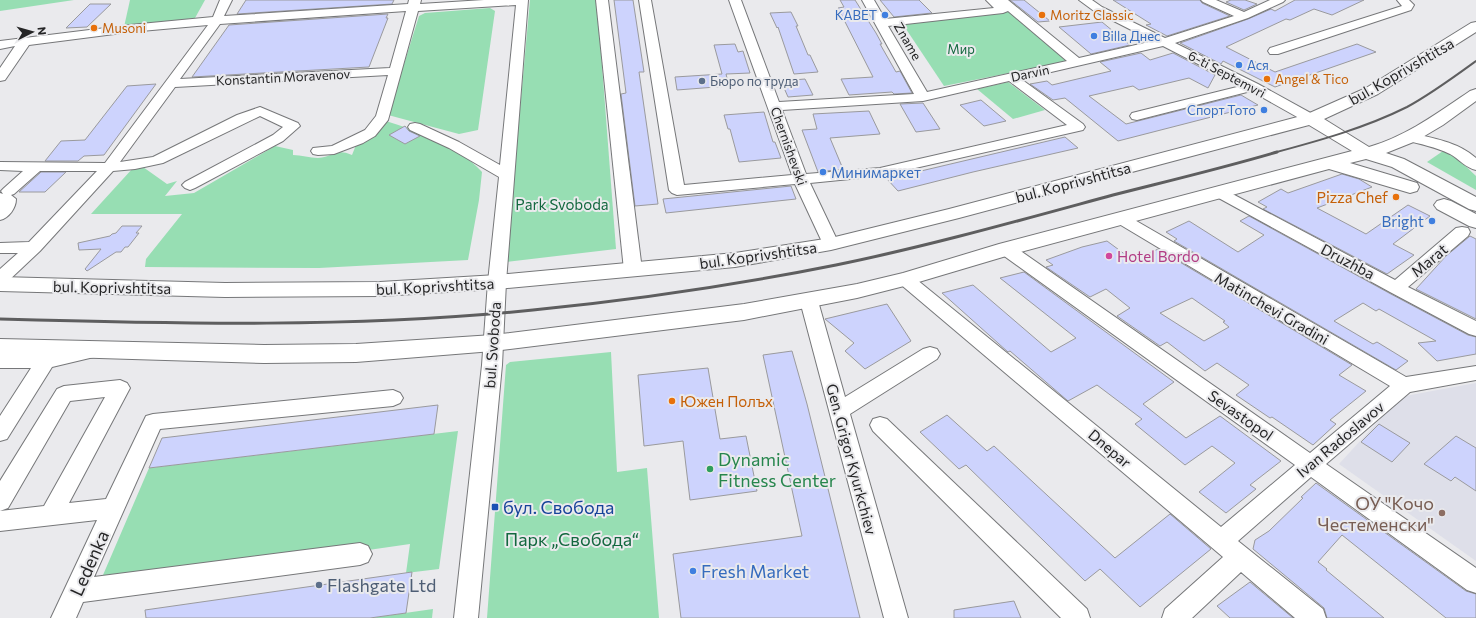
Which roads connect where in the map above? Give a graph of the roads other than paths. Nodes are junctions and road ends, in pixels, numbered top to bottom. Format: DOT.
graph roads {
  1 [pos="226,0"];
  2 [pos="602,0"];
  3 [pos="645,0"];
  4 [pos="736,0"];
  5 [pos="868,0"];
  6 [pos="992,0"];
  7 [pos="1001,0"];
  8 [pos="1085,0"];
  9 [pos="1207,0"];
  10 [pos="1279,0"];
  11 [pos="1403,0"];
  12 [pos="522,1"];
  13 [pos="414,4"];
  14 [pos="1244,16"];
  15 [pos="217,20"];
  16 [pos="881,24"];
  17 [pos="1476,26"];
  18 [pos="25,41"];
  19 [pos="1166,42"];
  20 [pos="0,45"];
  21 [pos="1274,52"];
  22 [pos="1077,62"];
  23 [pos="396,70"];
  24 [pos="0,77"];
  25 [pos="1012,77"];
  26 [pos="170,83"];
  27 [pos="1253,87"];
  28 [pos="1476,94"];
  29 [pos="923,97"];
  30 [pos="774,106"];
  31 [pos="1137,116"];
  32 [pos="1310,119"];
  33 [pos="415,127"];
  34 [pos="1410,136"];
  35 [pos="318,151"];
  36 [pos="1367,153"];
  37 [pos="1331,164"];
  38 [pos="0,166"];
  39 [pos="1476,166"];
  40 [pos="36,167"];
  41 [pos="109,167"];
  42 [pos="507,175"];
  43 [pos="800,178"];
  44 [pos="190,185"];
  45 [pos="1410,187"];
  46 [pos="1220,193"];
  47 [pos="4,194"];
  48 [pos="1476,205"];
  49 [pos="0,215"];
  50 [pos="1120,218"];
  51 [pos="1469,227"];
  52 [pos="831,244"];
  53 [pos="34,247"];
  54 [pos="0,248"];
  55 [pos="1006,249"];
  56 [pos="633,270"];
  57 [pos="0,279"];
  58 [pos="905,279"];
  59 [pos="497,282"];
  60 [pos="0,284"];
  61 [pos="1396,288"];
  62 [pos="809,300"];
  63 [pos="1476,329"];
  64 [pos="493,343"];
  65 [pos="0,347"];
  66 [pos="96,350"];
  67 [pos="930,354"];
  68 [pos="46,360"];
  69 [pos="0,361"];
  70 [pos="1476,373"];
  71 [pos="1404,386"];
  72 [pos="394,398"];
  73 [pos="839,411"];
  74 [pos="880,425"];
  75 [pos="0,433"];
  76 [pos="1310,464"];
  77 [pos="0,501"];
  78 [pos="114,508"];
  79 [pos="50,515"];
  80 [pos="0,521"];
  81 [pos="1222,541"];
  82 [pos="360,554"];
  83 [pos="1241,556"];
  84 [pos="1476,582"];
  85 [pos="76,591"];
  86 [pos="63,618"];
  87 [pos="466,618"];
  88 [pos="896,618"];
  89 [pos="1078,618"];
  90 [pos="1174,618"];
  91 [pos="1314,618"];
  1 -- 15 [label="street"];
  2 -- 56 [label="street"];
  3 -- 43 [label="street"];
  4 -- 30 [label="street, Chernishevski"];
  5 -- 16 [label="street, Zname"];
  6 -- 16 [label="street"];
  7 -- 22 [label="street"];
  8 -- 19 [label="street, 6-ti Septemvri"];
  9 -- 14 [label="street"];
  10 -- 14 [label="street, Darvin"];
  11 -- 21 [label="street"];
  12 -- 13 [label="street"];
  12 -- 42 [label="street, bul. Svoboda"];
  13 -- 15 [label="street"];
  13 -- 23 [label="street"];
  14 -- 19 [label="street, Darvin"];
  15 -- 18 [label="street"];
  15 -- 26 [label="street"];
  16 -- 29 [label="street, Zname"];
  17 -- 32 [label="main road, bul. Koprivshtitsa"];
  18 -- 20 [label="street"];
  18 -- 24 [label="street"];
  19 -- 22 [label="street, Darvin"];
  19 -- 27 [label="street, 6-ti Septemvri"];
  22 -- 25 [label="street, Darvin"];
  23 -- 26 [label="street, Konstantin Moravenov"];
  23 -- 35 [label="street"];
  25 -- 29 [label="street, Darvin"];
  25 -- 43 [label="street"];
  26 -- 41 [label="street"];
  27 -- 31 [label="street"];
  27 -- 32 [label="street, 6-ti Septemvri"];
  28 -- 34 [label="main road"];
  29 -- 30 [label="street, Darvin"];
  30 -- 43 [label="street, Chernishevski"];
  32 -- 36 [label="main road, 6-ti Septemvri"];
  32 -- 52 [label="main road, bul. Koprivshtitsa"];
  33 -- 42 [label="street"];
  34 -- 36 [label="main road"];
  34 -- 39 [label="street"];
  36 -- 37 [label="main road"];
  36 -- 45 [label="main road, 6-ti Septemvri"];
  36 -- 48 [label="main road, 6-ti Septemvri"];
  37 -- 45 [label="main road"];
  37 -- 46 [label="main road"];
  38 -- 40 [label="street"];
  40 -- 41 [label="street"];
  40 -- 47 [label="street"];
  41 -- 44 [label="street"];
  41 -- 53 [label="street"];
  42 -- 59 [label="street, bul. Svoboda"];
  43 -- 52 [label="street, Chernishevski"];
  45 -- 51 [label="main road, 6-ti Septemvri"];
  46 -- 50 [label="main road"];
  46 -- 61 [label="street, Druzhba"];
  47 -- 49 [label="street"];
  50 -- 55 [label="main road"];
  50 -- 71 [label="street, Matinchevi Gradini"];
  51 -- 61 [label="street, Marat"];
  52 -- 56 [label="main road, bul. Koprivshtitsa"];
  53 -- 54 [label="street"];
  53 -- 57 [label="street"];
  55 -- 58 [label="main road"];
  55 -- 76 [label="street, Sevastopol"];
  56 -- 59 [label="main road, bul. Koprivshtitsa"];
  58 -- 62 [label="main road"];
  58 -- 81 [label="street, Dnepar"];
  59 -- 60 [label="main road, bul. Koprivshtitsa"];
  59 -- 64 [label="street, bul. Svoboda"];
  61 -- 63 [label="street, Druzhba"];
  62 -- 64 [label="main road"];
  62 -- 73 [label="street, Gen. Grigor Kyurkchiev"];
  64 -- 66 [label="main road"];
  64 -- 87 [label="street, bul. Svoboda"];
  65 -- 66 [label="main road"];
  66 -- 68 [label="street"];
  67 -- 73 [label="street"];
  68 -- 69 [label="street"];
  68 -- 75 [label="street"];
  70 -- 71 [label="street, Ivan Radoslavov"];
  71 -- 76 [label="street, Ivan Radoslavov"];
  72 -- 78 [label="street, Ledenka"];
  73 -- 88 [label="street, Gen. Grigor Kyurkchiev"];
  74 -- 89 [label="street"];
  76 -- 81 [label="street, Ivan Radoslavov"];
  76 -- 84 [label="street, Sevastopol"];
  77 -- 79 [label="street"];
  78 -- 79 [label="street"];
  78 -- 85 [label="street, Ledenka"];
  79 -- 80 [label="street"];
  81 -- 83 [label="street, Dnepar"];
  82 -- 85 [label="street"];
  83 -- 90 [label="street"];
  83 -- 91 [label="street, Dnepar"];
  85 -- 86 [label="street, Ledenka"];
}
